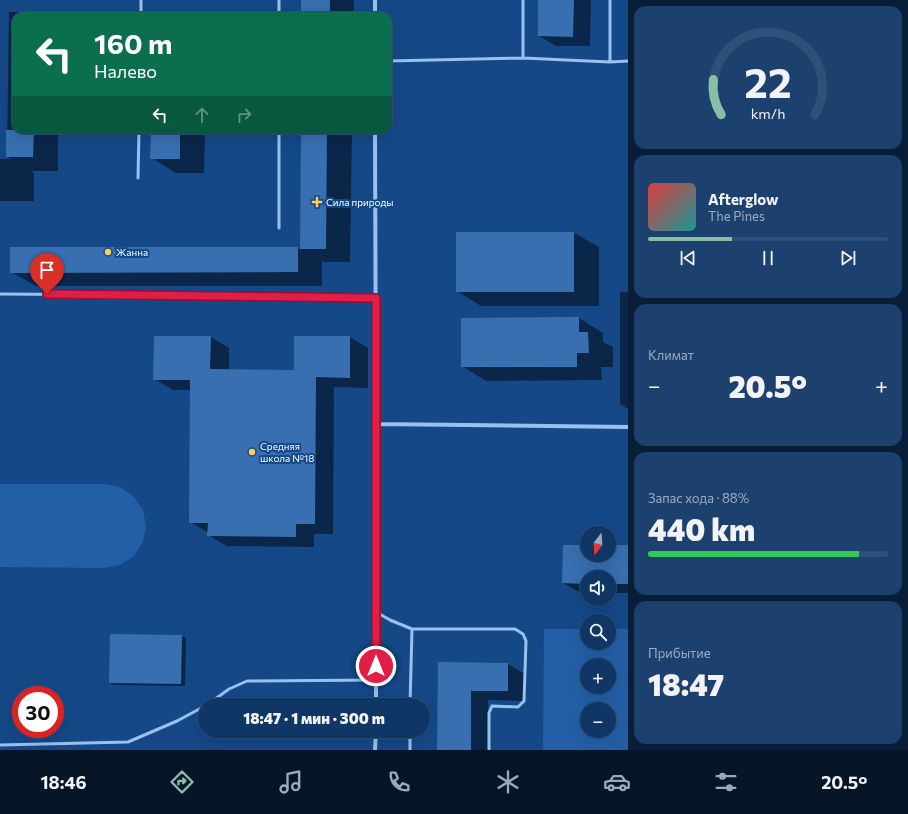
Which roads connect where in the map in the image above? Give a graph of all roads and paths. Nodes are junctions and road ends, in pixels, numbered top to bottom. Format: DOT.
graph roads {
  1 [pos="141,0"];
  2 [pos="279,0"];
  3 [pos="375,0"];
  4 [pos="524,0"];
  5 [pos="610,0"];
  6 [pos="141,12"];
  7 [pos="279,12"];
  8 [pos="375,12"];
  9 [pos="522,58"];
  10 [pos="628,60"];
  11 [pos="392,61"];
  12 [pos="610,62"];
  13 [pos="139,134"];
  14 [pos="279,134"];
  15 [pos="376,134"];
  16 [pos="138,178"];
  17 [pos="279,228"];
  18 [pos="0,294"];
  19 [pos="376,298"];
  20 [pos="376,424"];
  21 [pos="628,427"];
  22 [pos="376,612"];
  23 [pos="412,629"];
  24 [pos="376,680"];
  25 [pos="216,698"];
  26 [pos="376,698"];
  27 [pos="410,698"];
  28 [pos="198,710"];
  29 [pos="376,738"];
  30 [pos="410,738"];
  31 [pos="0,745"];
  32 [pos="375,750"];
  33 [pos="410,750"];
  34 [pos="489,750"];
  1 -- 6 [label="lane"];
  2 -- 7 [label="lane"];
  3 -- 8 [label="street"];
  4 -- 9 [label="lane"];
  5 -- 12 [label="lane"];
  9 -- 11 [label="lane"];
  9 -- 12 [label="lane"];
  10 -- 12 [label="lane"];
  13 -- 16 [label="lane"];
  14 -- 17 [label="lane"];
  15 -- 19 [label="street"];
  18 -- 19 [label="lane"];
  19 -- 20 [label="street"];
  20 -- 21 [label="street"];
  20 -- 22 [label="street"];
  22 -- 23 [label="lane"];
  22 -- 24 [label="street"];
  23 -- 27 [label="lane"];
  23 -- 34 [label="lane"];
  24 -- 25 [label="lane"];
  24 -- 26 [label="street"];
  28 -- 31 [label="lane"];
  29 -- 32 [label="street"];
  30 -- 33 [label="lane"];
}
